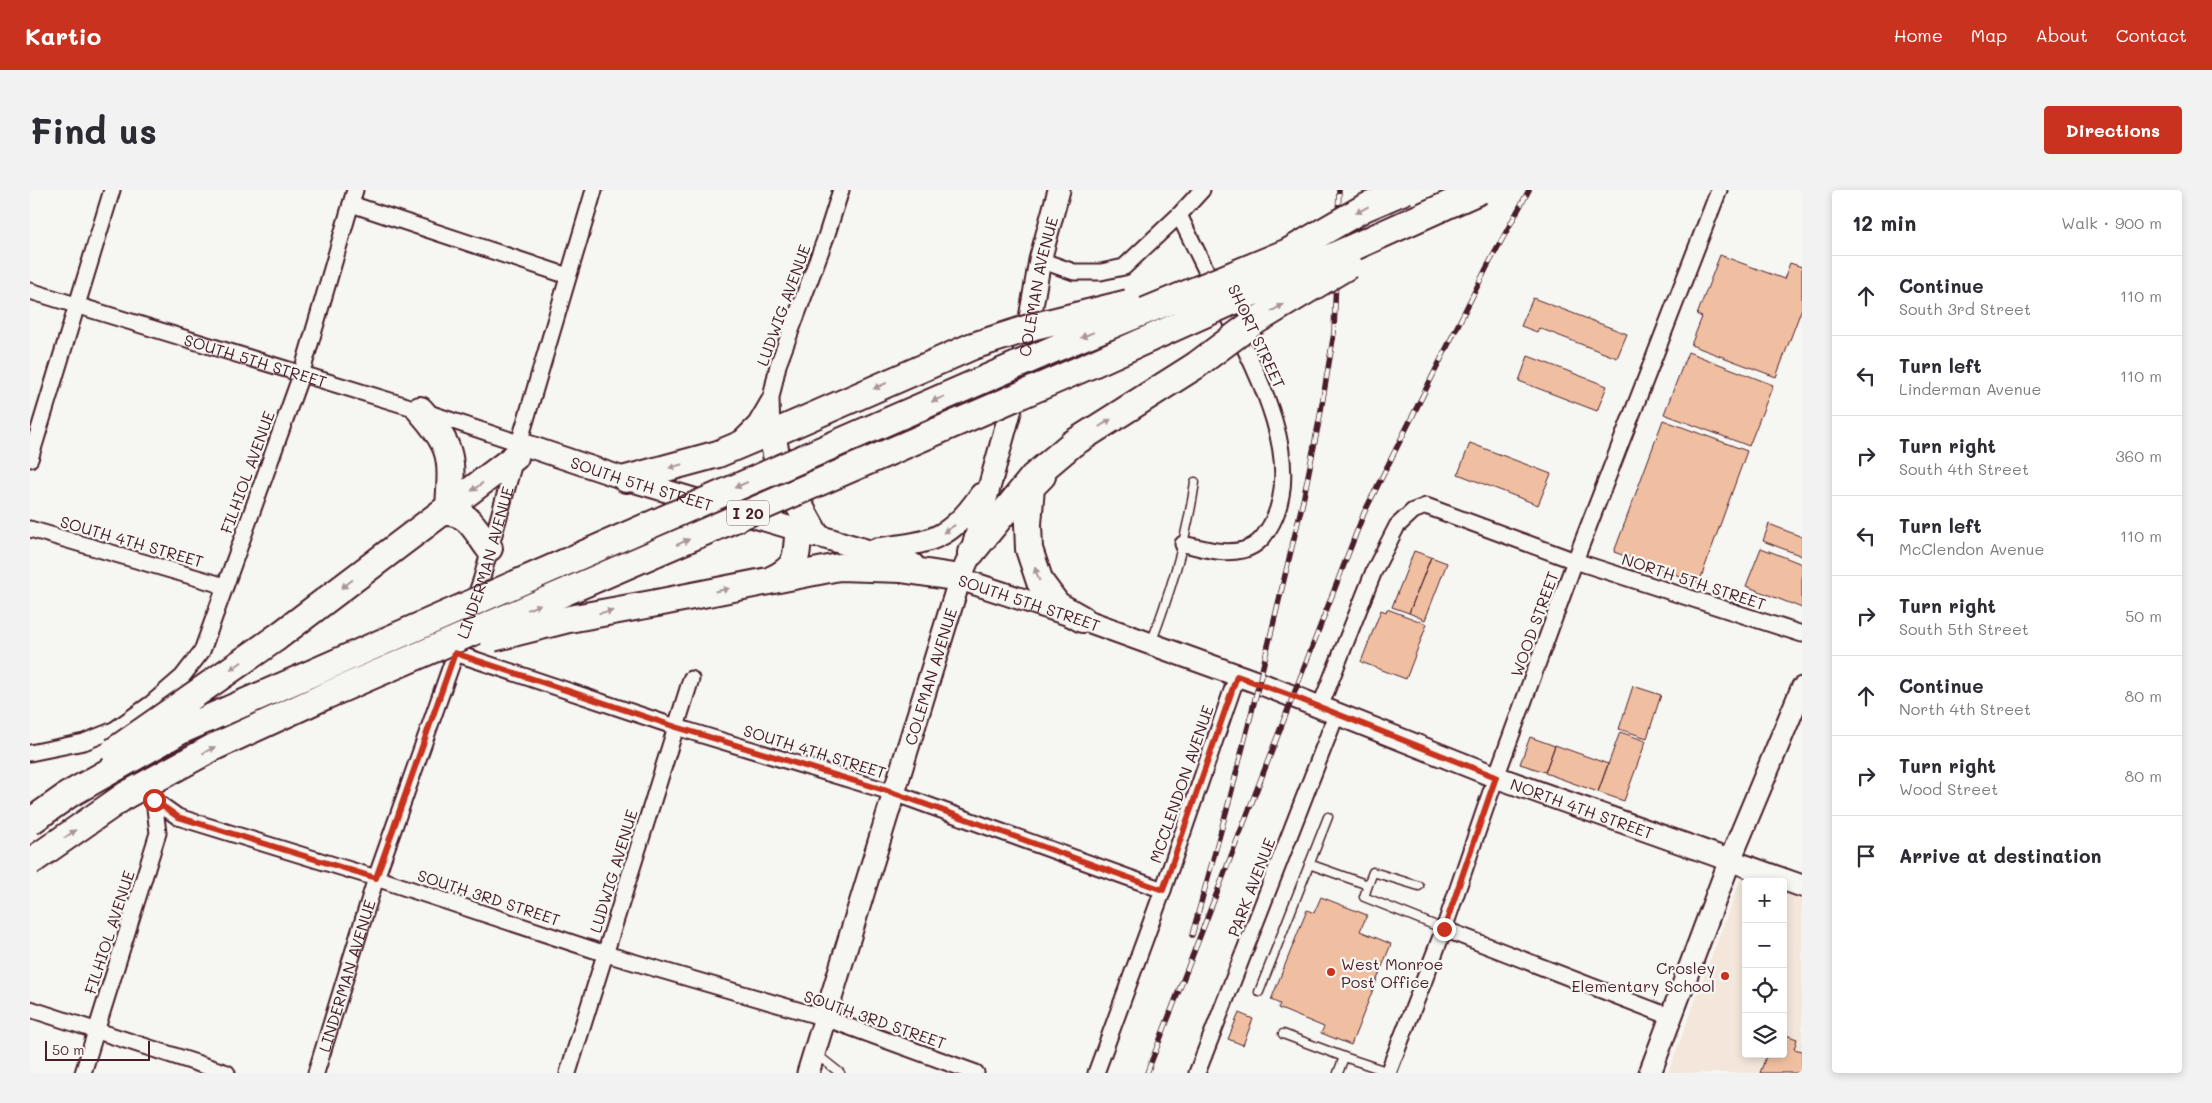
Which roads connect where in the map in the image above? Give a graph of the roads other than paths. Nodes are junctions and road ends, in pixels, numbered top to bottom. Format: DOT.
graph roads {
  1 [pos="112,190"];
  2 [pos="594,190"];
  3 [pos="841,190"];
  4 [pos="1060,190"];
  5 [pos="1202,190"];
  6 [pos="1406,190"];
  7 [pos="1481,190"];
  8 [pos="1719,190"];
  9 [pos="353,197"];
  10 [pos="1450,204"];
  11 [pos="1179,215"];
  12 [pos="1288,252"];
  13 [pos="1040,260"];
  14 [pos="568,276"];
  15 [pos="30,291"];
  16 [pos="77,305"];
  17 [pos="301,374"];
  18 [pos="771,398"];
  19 [pos="420,410"];
  20 [pos="772,434"];
  21 [pos="1072,444"];
  22 [pos="730,449"];
  23 [pos="517,450"];
  24 [pos="30,459"];
  25 [pos="991,479"];
  26 [pos="626,480"];
  27 [pos="1194,482"];
  28 [pos="446,510"];
  29 [pos="30,529"];
  30 [pos="807,531"];
  31 [pos="1183,544"];
  32 [pos="489,548"];
  33 [pos="869,550"];
  34 [pos="971,553"];
  35 [pos="1576,561"];
  36 [pos="960,578"];
  37 [pos="772,580"];
  38 [pos="225,586"];
  39 [pos="1082,620"];
  40 [pos="1802,634"];
  41 [pos="1151,645"];
  42 [pos="455,653"];
  43 [pos="373,676"];
  44 [pos="1237,676"];
  45 [pos="691,679"];
  46 [pos="1802,688"];
  47 [pos="1328,710"];
  48 [pos="676,727"];
  49 [pos="114,730"];
  50 [pos="30,753"];
  51 [pos="1496,777"];
  52 [pos="894,793"];
  53 [pos="154,800"];
  54 [pos="30,817"];
  55 [pos="1328,817"];
  56 [pos="30,822"];
  57 [pos="1730,860"];
  58 [pos="30,862"];
  59 [pos="1309,864"];
  60 [pos="376,878"];
  61 [pos="1368,886"];
  62 [pos="1419,886"];
  63 [pos="1802,886"];
  64 [pos="1163,890"];
  65 [pos="1444,929"];
  66 [pos="606,954"];
  67 [pos="1259,992"];
  68 [pos="30,1009"];
  69 [pos="1671,1017"];
  70 [pos="825,1018"];
  71 [pos="96,1030"];
  72 [pos="1283,1034"];
  73 [pos="814,1052"];
  74 [pos="1344,1057"];
  75 [pos="1388,1072"];
  76 [pos="84,1073"];
  77 [pos="227,1073"];
  78 [pos="316,1073"];
  79 [pos="568,1073"];
  80 [pos="808,1073"];
  81 [pos="840,1073"];
  82 [pos="976,1073"];
  83 [pos="1096,1073"];
  84 [pos="1197,1073"];
  85 [pos="1338,1073"];
  86 [pos="1650,1073"];
  1 -- 16 [label="street"];
  2 -- 14 [label="street, LINDERMAN AVENUE"];
  3 -- 18 [label="street, LUDWIG AVENUE"];
  4 -- 13 [label="street, COLEMAN AVENUE"];
  5 -- 11 [label="street"];
  6 -- 12 [label="highway, I 20, one-way, bridge"];
  7 -- 10 [label="highway, I 20, bridge"];
  8 -- 35 [label="street, WOOD STREET"];
  9 -- 14 [label="street"];
  9 -- 17 [label="street, FILHIOL AVENUE"];
  21 -- 10 [label="highway, one-way, bridge"];
  43 -- 10 [label="highway, I 20, one-way, bridge"];
  11 -- 13 [label="street"];
  11 -- 31 [label="street, SHORT STREET"];
  12 -- 20 [label="highway, one-way, bridge"];
  12 -- 56 [label="highway, I 20, one-way, bridge"];
  13 -- 25 [label="street, COLEMAN AVENUE"];
  14 -- 23 [label="street, LINDERMAN AVENUE"];
  15 -- 16 [label="street, SOUTH 5TH STREET"];
  16 -- 17 [label="street, SOUTH 5TH STREET"];
  16 -- 24 [label="street"];
  17 -- 19 [label="street, SOUTH 5TH STREET"];
  17 -- 38 [label="street, FILHIOL AVENUE"];
  18 -- 20 [label="street, LUDWIG AVENUE"];
  18 -- 22 [label="street"];
  19 -- 23 [label="street, SOUTH 5TH STREET"];
  19 -- 28 [label="highway"];
  20 -- 22 [label="highway"];
  20 -- 30 [label="highway"];
  21 -- 34 [label="highway"];
  39 -- 21 [label="highway, one-way"];
  22 -- 26 [label="highway, one-way"];
  23 -- 26 [label="street, SOUTH 5TH STREET"];
  23 -- 28 [label="highway, one-way"];
  23 -- 32 [label="street, LINDERMAN AVENUE"];
  25 -- 33 [label="street, one-way"];
  25 -- 34 [label="street, COLEMAN AVENUE"];
  26 -- 30 [label="street, SOUTH 5TH STREET"];
  27 -- 31 [label="lane"];
  28 -- 32 [label="highway"];
  28 -- 54 [label="highway, one-way, bridge"];
  29 -- 38 [label="street, SOUTH 4TH STREET"];
  30 -- 33 [label="street, SOUTH 5TH STREET"];
  30 -- 37 [label="highway"];
  31 -- 41 [label="lane"];
  32 -- 42 [label="street, LINDERMAN AVENUE"];
  33 -- 36 [label="street, SOUTH 5TH STREET"];
  34 -- 36 [label="street, COLEMAN AVENUE"];
  35 -- 40 [label="street, NORTH 5TH STREET"];
  35 -- 47 [label="street, NORTH 5TH STREET"];
  35 -- 51 [label="street, WOOD STREET"];
  36 -- 37 [label="highway"];
  36 -- 39 [label="street, SOUTH 5TH STREET"];
  36 -- 52 [label="street, COLEMAN AVENUE"];
  43 -- 37 [label="highway, one-way, bridge"];
  38 -- 49 [label="street, FILHIOL AVENUE"];
  39 -- 41 [label="street, SOUTH 5TH STREET"];
  41 -- 44 [label="street, SOUTH 5TH STREET"];
  42 -- 48 [label="street, SOUTH 4TH STREET"];
  42 -- 60 [label="street, LINDERMAN AVENUE"];
  58 -- 43 [label="highway, I 20, one-way, bridge"];
  44 -- 47 [label="street, SOUTH 5TH STREET"];
  44 -- 64 [label="street, MCCLENDON AVENUE"];
  45 -- 48 [label="street, LUDWIG AVENUE"];
  46 -- 57 [label="street"];
  47 -- 51 [label="street, NORTH 4TH STREET"];
  47 -- 84 [label="street, PARK AVENUE"];
  48 -- 52 [label="street, SOUTH 4TH STREET"];
  48 -- 66 [label="street, LUDWIG AVENUE"];
  49 -- 50 [label="street"];
  49 -- 53 [label="street, SOUTH 3RD STREET"];
  51 -- 57 [label="street, NORTH 4TH STREET"];
  51 -- 65 [label="street, WOOD STREET"];
  52 -- 64 [label="street, SOUTH 4TH STREET"];
  52 -- 70 [label="street, COLEMAN AVENUE"];
  53 -- 60 [label="street, SOUTH 3RD STREET"];
  53 -- 71 [label="street, FILHIOL AVENUE"];
  55 -- 59 [label="lane"];
  57 -- 63 [label="street, NORTH 4TH STREET"];
  57 -- 69 [label="street"];
  59 -- 61 [label="lane"];
  59 -- 67 [label="lane"];
  60 -- 66 [label="street, SOUTH 3RD STREET"];
  60 -- 78 [label="street, LINDERMAN AVENUE"];
  61 -- 62 [label="lane"];
  61 -- 65 [label="lane"];
  64 -- 83 [label="street, MCCLENDON AVENUE"];
  65 -- 69 [label="street"];
  65 -- 75 [label="street, WOOD STREET"];
  66 -- 70 [label="street, SOUTH 3RD STREET"];
  66 -- 79 [label="street, LUDWIG AVENUE"];
  68 -- 71 [label="street"];
  69 -- 86 [label="street"];
  70 -- 73 [label="street, COLEMAN AVENUE"];
  70 -- 82 [label="street, SOUTH 3RD STREET"];
  71 -- 76 [label="street, FILHIOL AVENUE"];
  71 -- 77 [label="street"];
  72 -- 74 [label="lane"];
  73 -- 80 [label="street, COLEMAN AVENUE"];
  73 -- 81 [label="lane"];
  74 -- 75 [label="lane"];
  74 -- 85 [label="lane"];
}
